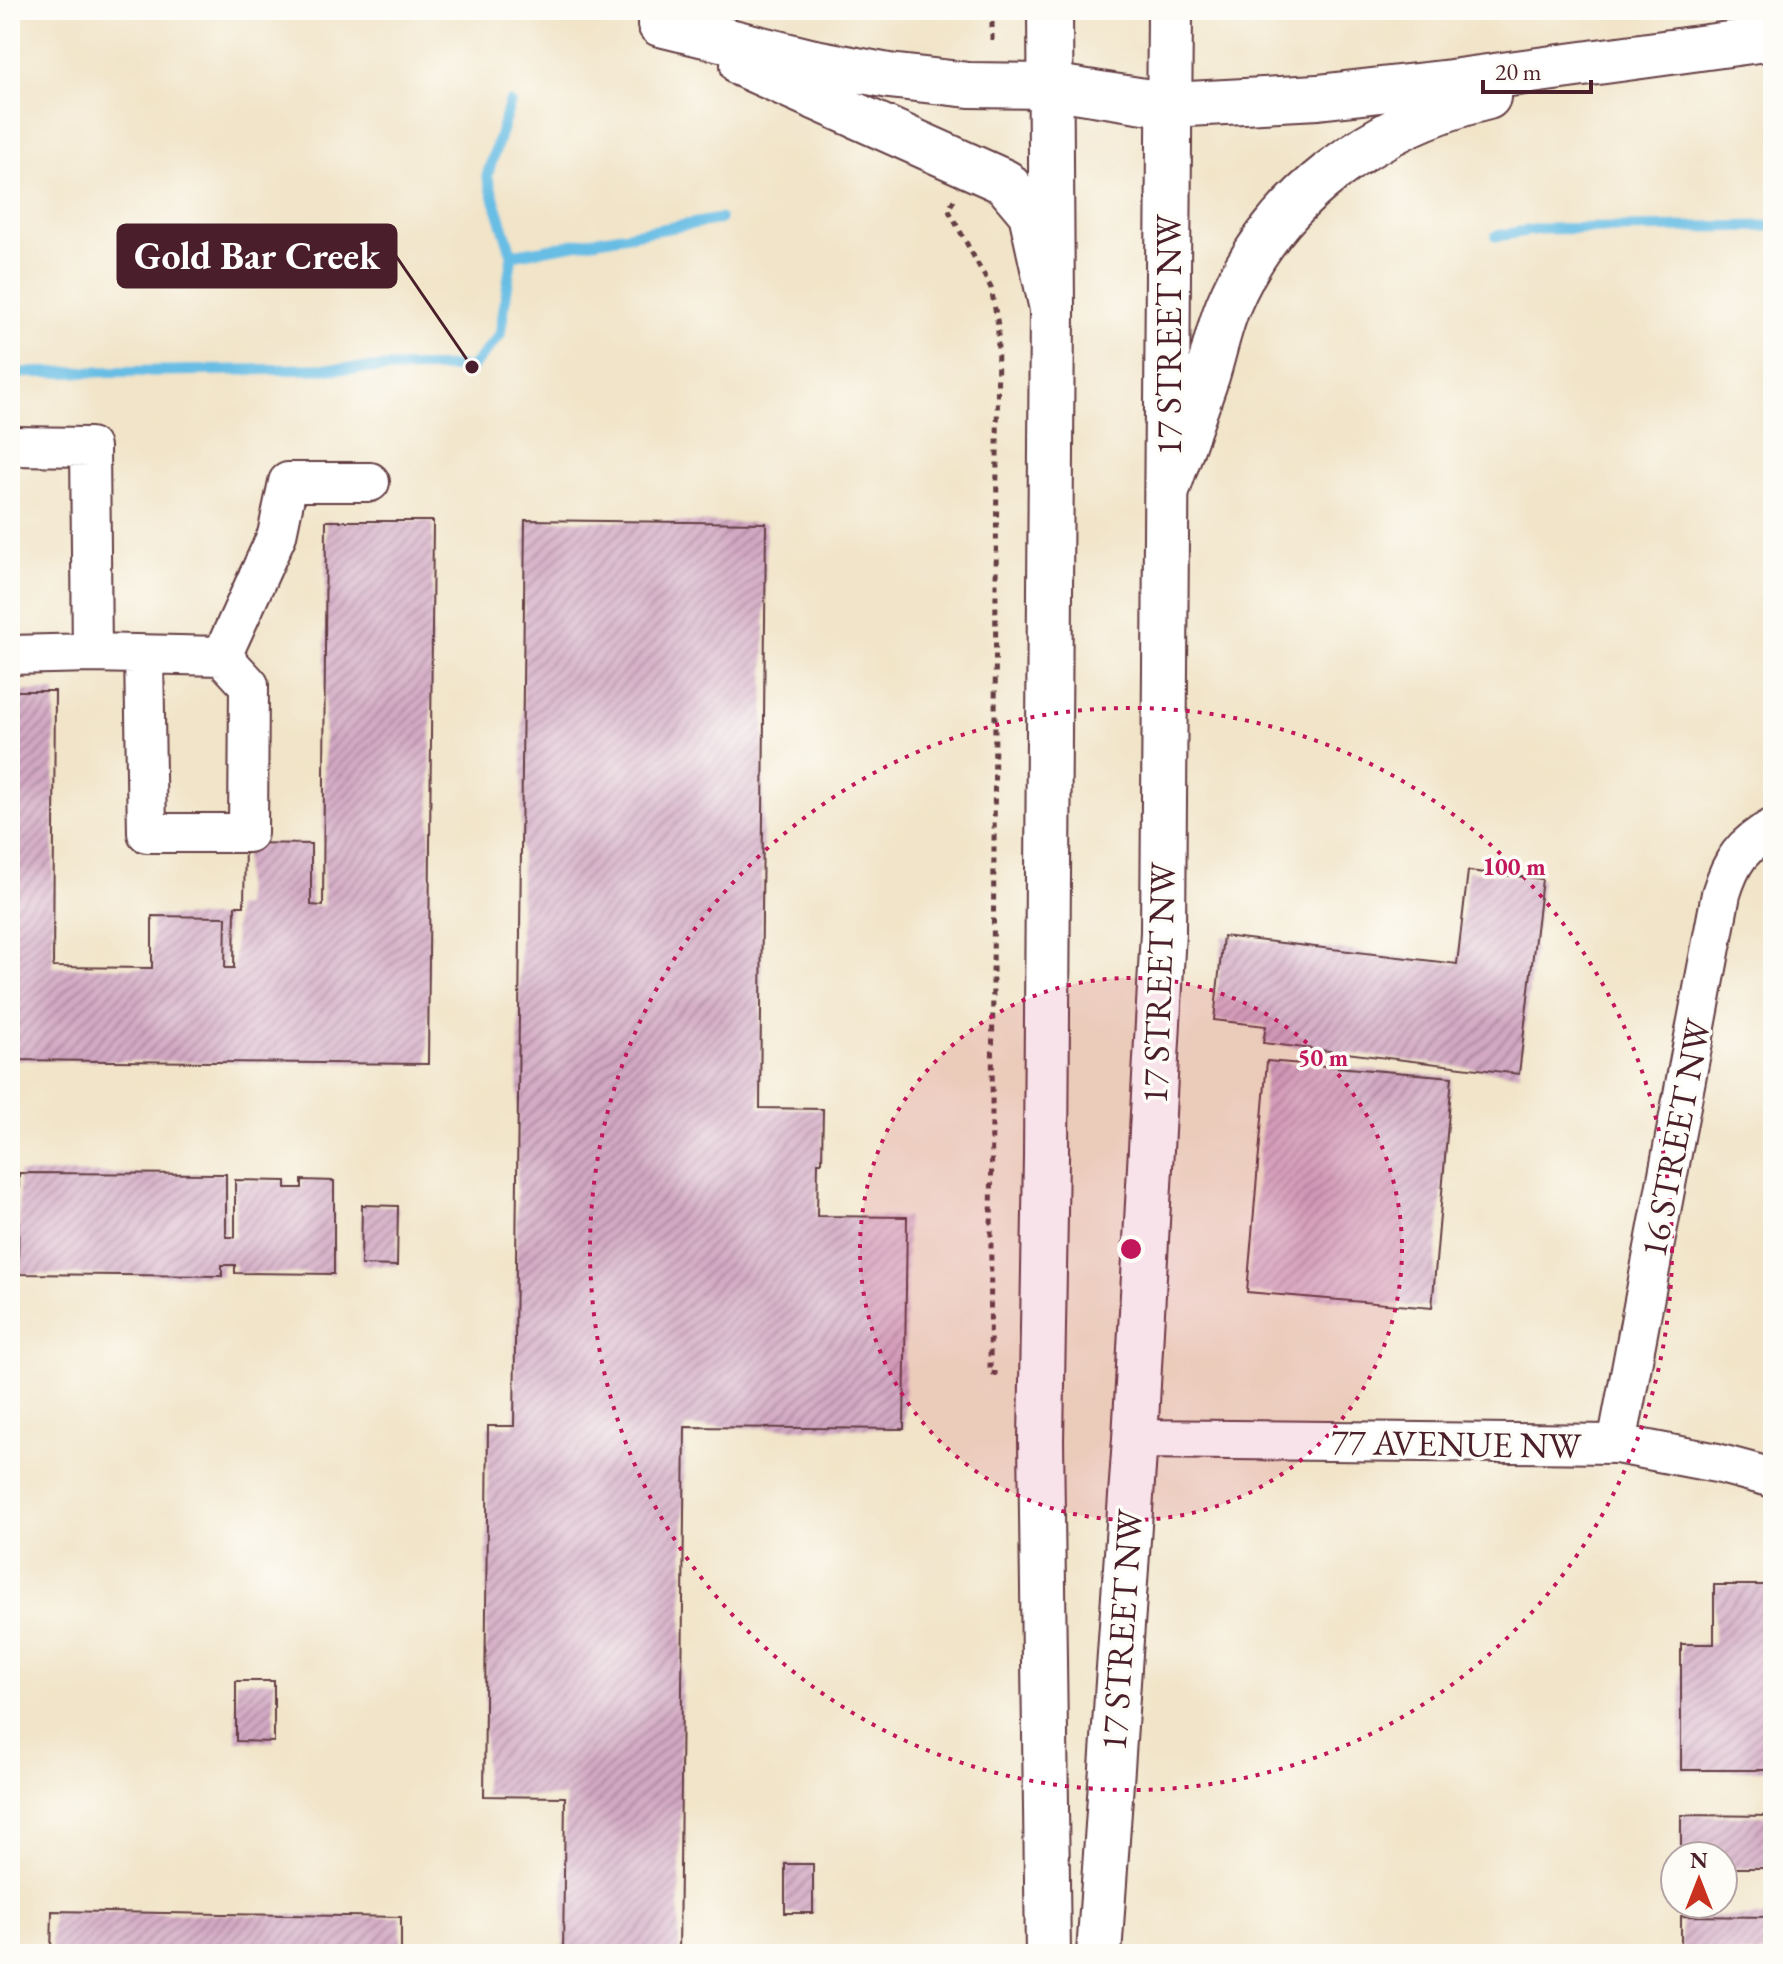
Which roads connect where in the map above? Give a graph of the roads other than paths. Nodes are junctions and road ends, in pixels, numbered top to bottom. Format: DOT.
graph roads {
  1 [pos="1050,10"];
  2 [pos="1170,10"];
  3 [pos="645,17"];
  4 [pos="1773,38"];
  5 [pos="1665,54"];
  6 [pos="1049,86"];
  7 [pos="1170,105"];
  8 [pos="1052,309"];
  9 [pos="10,446"];
  10 [pos="370,482"];
  11 [pos="1167,491"];
  12 [pos="92,653"];
  13 [pos="10,655"];
  14 [pos="144,655"];
  15 [pos="222,656"];
  16 [pos="1763,834"];
  17 [pos="1135,1439"];
  18 [pos="1617,1444"];
  19 [pos="1773,1478"];
  20 [pos="1048,1954"];
  21 [pos="1099,1954"];
  1 -- 6 [label="main road, 17 STREET NW"];
  2 -- 7 [label="main road, 17 STREET NW"];
  3 -- 6 [label="main road"];
  3 -- 8 [label="main road"];
  4 -- 5 [label="main road"];
  5 -- 7 [label="main road"];
  5 -- 11 [label="main road"];
  6 -- 7 [label="main road"];
  6 -- 8 [label="main road, 17 STREET NW"];
  7 -- 11 [label="main road, 17 STREET NW"];
  8 -- 20 [label="main road, 17 STREET NW"];
  9 -- 12 [label="street"];
  10 -- 15 [label="street"];
  11 -- 17 [label="main road, 17 STREET NW"];
  12 -- 13 [label="street"];
  12 -- 14 [label="street"];
  14 -- 15 [label="street"];
  14 -- 15 [label="street"];
  16 -- 18 [label="street, 16 STREET NW"];
  17 -- 18 [label="street, 77 AVENUE NW"];
  17 -- 21 [label="main road, 17 STREET NW"];
  18 -- 19 [label="street, 77 AVENUE NW"];
}
